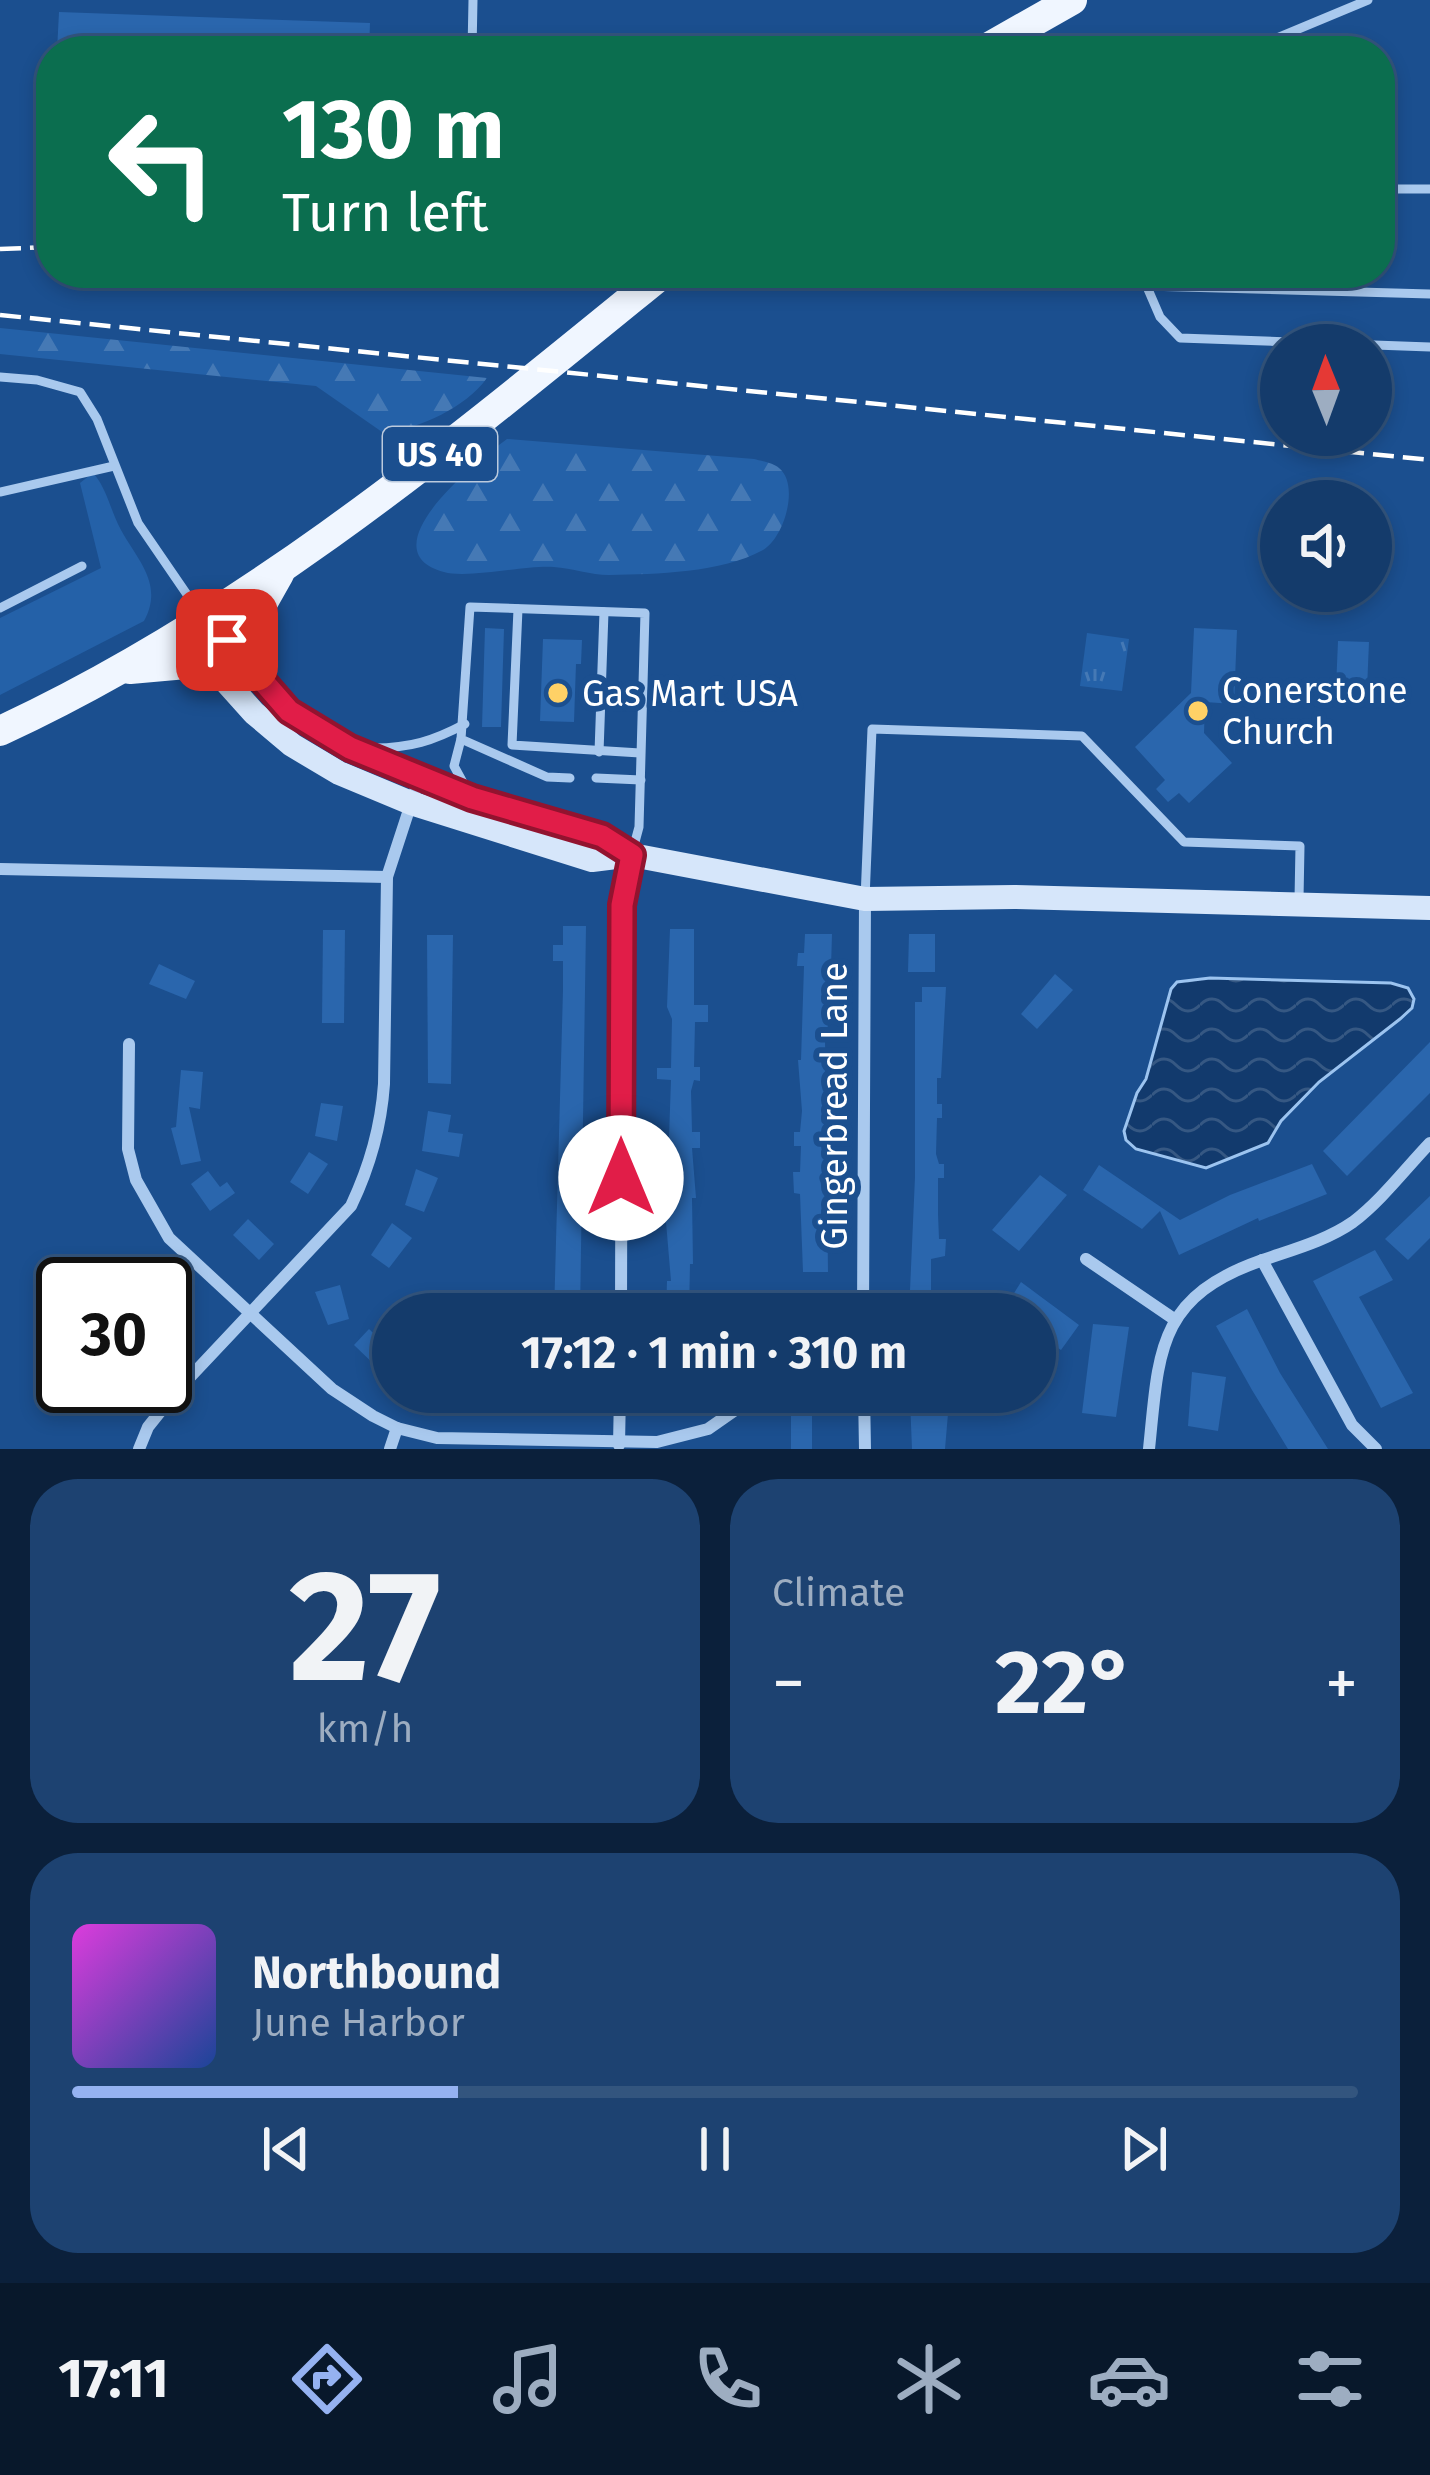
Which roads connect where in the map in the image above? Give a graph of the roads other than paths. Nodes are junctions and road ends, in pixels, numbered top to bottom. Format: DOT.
graph roads {
  1 [pos="473,0"];
  2 [pos="1072,0"];
  3 [pos="1368,0"];
  4 [pos="472,36"];
  5 [pos="1008,36"];
  6 [pos="1282,36"];
  7 [pos="1395,189"];
  8 [pos="1430,190"];
  9 [pos="645,288"];
  10 [pos="1147,288"];
  11 [pos="1217,288"];
  12 [pos="1430,294"];
  13 [pos="1430,346"];
  14 [pos="0,377"];
  15 [pos="113,466"];
  16 [pos="0,492"];
  17 [pos="82,566"];
  18 [pos="283,566"];
  19 [pos="0,608"];
  20 [pos="518,609"];
  21 [pos="604,612"];
  22 [pos="206,621"];
  23 [pos="251,664"];
  24 [pos="107,674"];
  25 [pos="219,674"];
  26 [pos="465,724"];
  27 [pos="0,731"];
  28 [pos="461,739"];
  29 [pos="512,745"];
  30 [pos="350,748"];
  31 [pos="599,752"];
  32 [pos="640,753"];
  33 [pos="508,760"];
  34 [pos="419,776"];
  35 [pos="571,778"];
  36 [pos="596,778"];
  37 [pos="640,780"];
  38 [pos="472,798"];
  39 [pos="411,803"];
  40 [pos="632,855"];
  41 [pos="0,869"];
  42 [pos="387,877"];
  43 [pos="865,899"];
  44 [pos="1299,904"];
  45 [pos="1430,908"];
  46 [pos="129,1044"];
  47 [pos="1430,1143"];
  48 [pos="1086,1258"];
  49 [pos="1262,1260"];
  50 [pos="620,1293"];
  51 [pos="863,1293"];
  52 [pos="252,1314"];
  53 [pos="1174,1319"];
  54 [pos="620,1413"];
  55 [pos="731,1413"];
  56 [pos="864,1413"];
  57 [pos="397,1428"];
  58 [pos="619,1445"];
  59 [pos="139,1449"];
  60 [pos="390,1449"];
  61 [pos="865,1449"];
  62 [pos="1148,1449"];
  63 [pos="1376,1449"];
  1 -- 4 [label="lane"];
  2 -- 5 [label="main road"];
  3 -- 6 [label="lane"];
  7 -- 8 [label="lane"];
  9 -- 18 [label="main road, US 40"];
  10 -- 13 [label="lane"];
  11 -- 12 [label="lane"];
  14 -- 15 [label="lane"];
  15 -- 16 [label="lane"];
  15 -- 22 [label="lane"];
  17 -- 19 [label="lane"];
  18 -- 22 [label="main road, US 40"];
  18 -- 23 [label="main road"];
  20 -- 21 [label="lane"];
  20 -- 26 [label="lane"];
  20 -- 29 [label="lane"];
  21 -- 31 [label="lane"];
  21 -- 32 [label="lane"];
  22 -- 23 [label="main road"];
  22 -- 24 [label="main road, US 40"];
  22 -- 25 [label="main road"];
  23 -- 30 [label="main road"];
  24 -- 25 [label="main road"];
  24 -- 27 [label="main road, US 40"];
  25 -- 39 [label="main road"];
  26 -- 28 [label="lane"];
  26 -- 30 [label="lane"];
  28 -- 33 [label="lane"];
  28 -- 38 [label="lane"];
  29 -- 31 [label="lane"];
  29 -- 33 [label="lane"];
  30 -- 34 [label="main road"];
  31 -- 32 [label="lane"];
  32 -- 37 [label="lane"];
  33 -- 35 [label="lane"];
  34 -- 38 [label="main road"];
  34 -- 39 [label="street"];
  36 -- 37 [label="lane"];
  37 -- 40 [label="lane"];
  38 -- 40 [label="main road"];
  39 -- 40 [label="main road"];
  39 -- 42 [label="street"];
  40 -- 43 [label="main road"];
  40 -- 50 [label="street"];
  41 -- 42 [label="street"];
  42 -- 52 [label="street"];
  43 -- 44 [label="main road"];
  43 -- 44 [label="lane"];
  43 -- 51 [label="street, Gingerbread Lane"];
  44 -- 45 [label="main road"];
  46 -- 52 [label="street"];
  47 -- 49 [label="street"];
  48 -- 53 [label="street"];
  49 -- 53 [label="street"];
  49 -- 63 [label="street"];
  52 -- 57 [label="street"];
  52 -- 59 [label="street"];
  53 -- 62 [label="street"];
  54 -- 58 [label="street"];
  55 -- 58 [label="street"];
  56 -- 61 [label="street"];
  57 -- 58 [label="street"];
  57 -- 60 [label="street"];
}
